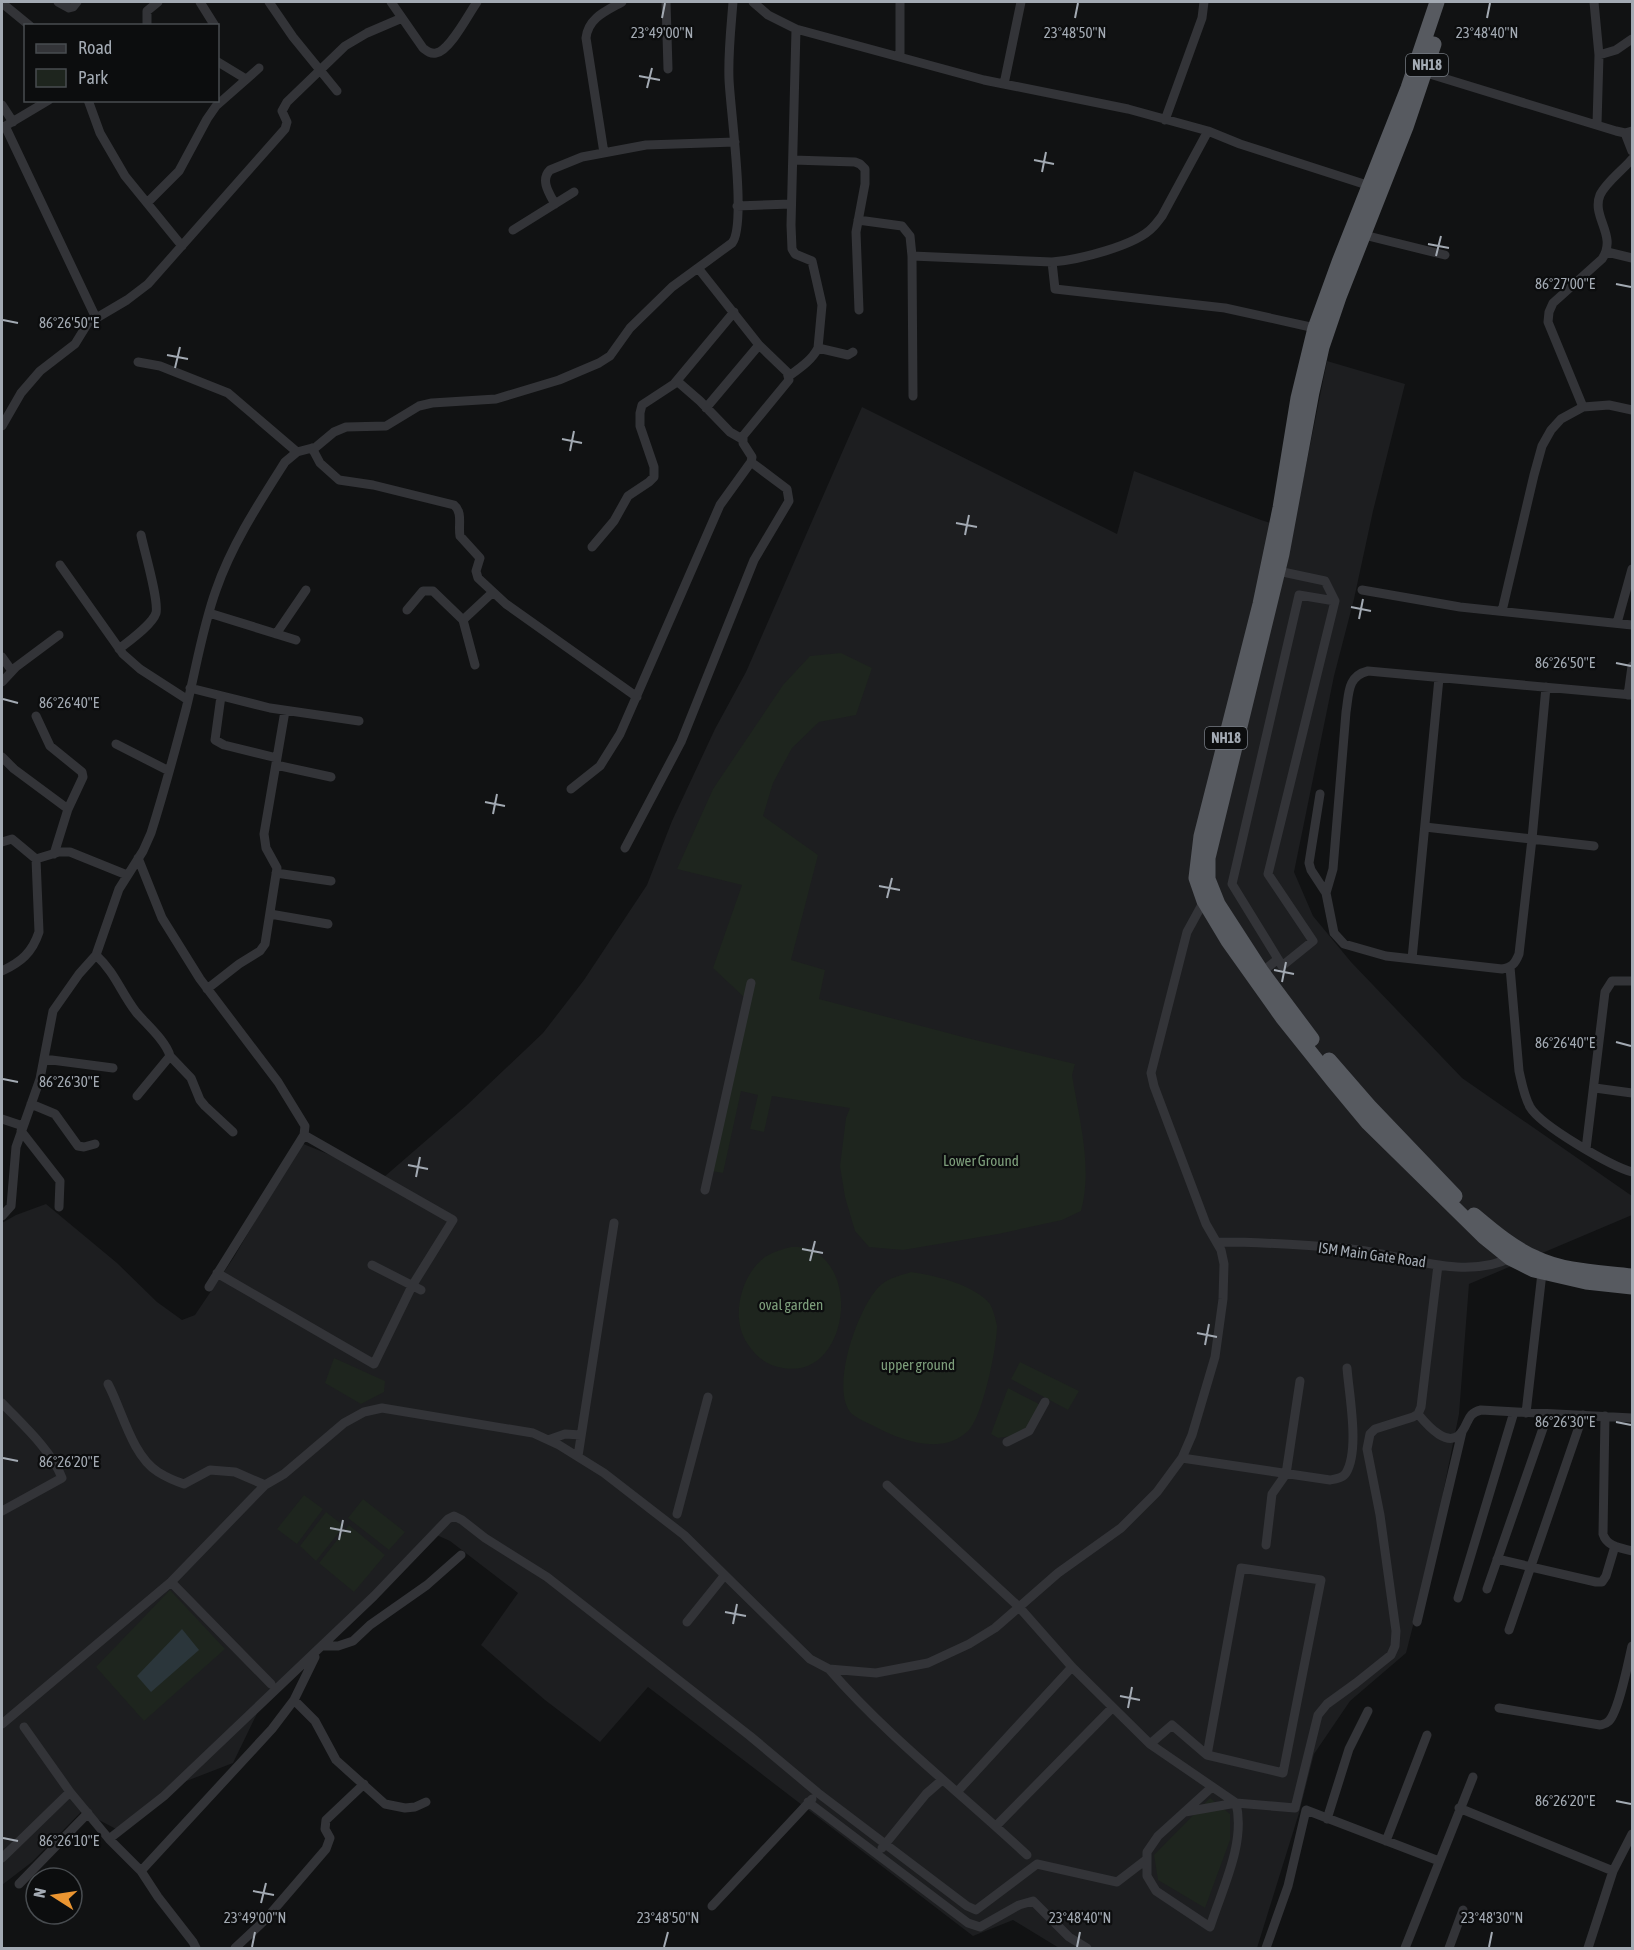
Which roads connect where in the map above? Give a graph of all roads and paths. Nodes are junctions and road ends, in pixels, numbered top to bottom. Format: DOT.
graph roads {
  1 [pos="58,2"];
  2 [pos="77,2"];
  3 [pos="200,2"];
  4 [pos="269,2"];
  5 [pos="391,2"];
  6 [pos="477,2"];
  7 [pos="622,2"];
  8 [pos="666,2"];
  9 [pos="733,2"];
  10 [pos="753,2"];
  11 [pos="900,2"];
  12 [pos="1021,2"];
  13 [pos="1204,2"];
  14 [pos="1437,2"];
  15 [pos="1446,2"];
  16 [pos="1594,2"];
  17 [pos="2,3"];
  18 [pos="151,3"];
  19 [pos="402,18"];
  20 [pos="28,24"];
  21 [pos="147,24"];
  22 [pos="213,24"];
  23 [pos="796,29"];
  24 [pos="1632,39"];
  25 [pos="1599,55"];
  26 [pos="900,56"];
  27 [pos="219,63"];
  28 [pos="259,68"];
  29 [pos="668,69"];
  30 [pos="1420,70"];
  31 [pos="319,71"];
  32 [pos="246,80"];
  33 [pos="1004,84"];
  34 [pos="337,91"];
  35 [pos="46,102"];
  36 [pos="89,102"];
  37 [pos="2,105"];
  38 [pos="1165,120"];
  39 [pos="1597,124"];
  40 [pos="6,125"];
  41 [pos="1208,131"];
  42 [pos="1629,131"];
  43 [pos="735,142"];
  44 [pos="1632,151"];
  45 [pos="604,153"];
  46 [pos="1632,159"];
  47 [pos="793,160"];
  48 [pos="1370,186"];
  49 [pos="573,192"];
  50 [pos="147,203"];
  51 [pos="555,204"];
  52 [pos="791,204"];
  53 [pos="737,206"];
  54 [pos="858,220"];
  55 [pos="513,230"];
  56 [pos="1364,235"];
  57 [pos="182,246"];
  58 [pos="1607,252"];
  59 [pos="1445,255"];
  60 [pos="912,256"];
  61 [pos="1632,258"];
  62 [pos="1052,262"];
  63 [pos="698,268"];
  64 [pos="859,310"];
  65 [pos="734,312"];
  66 [pos="96,318"];
  67 [pos="1315,328"];
  68 [pos="759,345"];
  69 [pos="818,348"];
  70 [pos="854,352"];
  71 [pos="138,362"];
  72 [pos="789,376"];
  73 [pos="677,381"];
  74 [pos="913,396"];
  75 [pos="1583,407"];
  76 [pos="706,408"];
  77 [pos="1632,410"];
  78 [pos="2,426"];
  79 [pos="742,439"];
  80 [pos="312,448"];
  81 [pos="297,452"];
  82 [pos="751,462"];
  83 [pos="141,535"];
  84 [pos="592,547"];
  85 [pos="60,565"];
  86 [pos="1632,569"];
  87 [pos="1278,571"];
  88 [pos="306,590"];
  89 [pos="1362,590"];
  90 [pos="493,592"];
  91 [pos="1335,602"];
  92 [pos="407,610"];
  93 [pos="1502,611"];
  94 [pos="209,613"];
  95 [pos="462,620"];
  96 [pos="1617,623"];
  97 [pos="1632,625"];
  98 [pos="276,634"];
  99 [pos="59,635"];
  100 [pos="296,640"];
  101 [pos="120,650"];
  102 [pos="2,657"];
  103 [pos="475,665"];
  104 [pos="1632,666"];
  105 [pos="12,671"];
  106 [pos="1439,678"];
  107 [pos="2,682"];
  108 [pos="1546,687"];
  109 [pos="190,688"];
  110 [pos="1630,695"];
  111 [pos="221,696"];
  112 [pos="637,697"];
  113 [pos="188,700"];
  114 [pos="285,711"];
  115 [pos="36,716"];
  116 [pos="359,721"];
  117 [pos="116,744"];
  118 [pos="2,757"];
  119 [pos="276,762"];
  120 [pos="169,771"];
  121 [pos="331,777"];
  122 [pos="571,789"];
  123 [pos="1320,794"];
  124 [pos="68,809"];
  125 [pos="1425,826"];
  126 [pos="1532,839"];
  127 [pos="2,842"];
  128 [pos="1593,846"];
  129 [pos="625,848"];
  130 [pos="54,854"];
  131 [pos="138,858"];
  132 [pos="36,859"];
  133 [pos="276,873"];
  134 [pos="127,875"];
  135 [pos="332,881"];
  136 [pos="1326,893"];
  137 [pos="1204,902"];
  138 [pos="270,914"];
  139 [pos="328,924"];
  140 [pos="96,955"];
  141 [pos="1278,959"];
  142 [pos="1412,959"];
  143 [pos="1510,968"];
  144 [pos="2,971"];
  145 [pos="1262,972"];
  146 [pos="1632,981"];
  147 [pos="751,982"];
  148 [pos="207,989"];
  149 [pos="170,1056"];
  150 [pos="44,1059"];
  151 [pos="113,1068"];
  152 [pos="1595,1088"];
  153 [pos="1632,1093"];
  154 [pos="137,1096"];
  155 [pos="31,1104"];
  156 [pos="2,1119"];
  157 [pos="22,1128"];
  158 [pos="233,1132"];
  159 [pos="304,1135"];
  160 [pos="95,1144"];
  161 [pos="1586,1149"];
  162 [pos="1632,1172"];
  163 [pos="705,1190"];
  164 [pos="59,1207"];
  165 [pos="2,1216"];
  166 [pos="614,1223"];
  167 [pos="1218,1242"];
  168 [pos="1516,1255"];
  169 [pos="372,1265"];
  170 [pos="1438,1265"];
  171 [pos="217,1273"];
  172 [pos="1542,1273"];
  173 [pos="1632,1276"];
  174 [pos="209,1287"];
  175 [pos="1632,1287"];
  176 [pos="416,1288"];
  177 [pos="1347,1368"];
  178 [pos="1300,1381"];
  179 [pos="108,1384"];
  180 [pos="708,1397"];
  181 [pos="1045,1402"];
  182 [pos="2,1403"];
  183 [pos="1514,1412"];
  184 [pos="1526,1413"];
  185 [pos="1418,1414"];
  186 [pos="1548,1414"];
  187 [pos="1583,1415"];
  188 [pos="1605,1416"];
  189 [pos="1632,1418"];
  190 [pos="1462,1432"];
  191 [pos="581,1435"];
  192 [pos="548,1440"];
  193 [pos="1007,1442"];
  194 [pos="578,1456"];
  195 [pos="1182,1458"];
  196 [pos="1286,1474"];
  197 [pos="264,1485"];
  198 [pos="886,1485"];
  199 [pos="2,1511"];
  200 [pos="677,1514"];
  201 [pos="1266,1545"];
  202 [pos="1615,1546"];
  203 [pos="1632,1551"];
  204 [pos="461,1555"];
  205 [pos="1497,1559"];
  206 [pos="1530,1568"];
  207 [pos="724,1576"];
  208 [pos="171,1582"];
  209 [pos="1486,1589"];
  210 [pos="1458,1598"];
  211 [pos="1019,1607"];
  212 [pos="687,1622"];
  213 [pos="1417,1622"];
  214 [pos="1509,1630"];
  215 [pos="1632,1646"];
  216 [pos="321,1647"];
  217 [pos="1630,1665"];
  218 [pos="1072,1667"];
  219 [pos="829,1669"];
  220 [pos="272,1684"];
  221 [pos="294,1700"];
  222 [pos="1112,1708"];
  223 [pos="1499,1708"];
  224 [pos="1368,1711"];
  225 [pos="2,1724"];
  226 [pos="24,1727"];
  227 [pos="1427,1735"];
  228 [pos="1150,1744"];
  229 [pos="1207,1755"];
  230 [pos="1473,1777"];
  231 [pos="942,1780"];
  232 [pos="364,1784"];
  233 [pos="1212,1787"];
  234 [pos="70,1792"];
  235 [pos="957,1792"];
  236 [pos="818,1793"];
  237 [pos="426,1802"];
  238 [pos="808,1802"];
  239 [pos="1236,1803"];
  240 [pos="1459,1808"];
  241 [pos="1185,1812"];
  242 [pos="88,1813"];
  243 [pos="1327,1819"];
  244 [pos="996,1826"];
  245 [pos="1632,1834"];
  246 [pos="109,1839"];
  247 [pos="1386,1841"];
  248 [pos="885,1844"];
  249 [pos="1630,1845"];
  250 [pos="876,1853"];
  251 [pos="1027,1855"];
  252 [pos="2,1858"];
  253 [pos="1147,1860"];
  254 [pos="1439,1861"];
  255 [pos="141,1871"];
  256 [pos="1614,1871"];
  257 [pos="19,1884"];
  258 [pos="712,1906"];
  259 [pos="1463,1910"];
  260 [pos="196,1948"];
  261 [pos="235,1948"];
  262 [pos="1087,1948"];
  263 [pos="1266,1948"];
  264 [pos="1405,1948"];
  265 [pos="1449,1948"];
  266 [pos="1588,1948"];
  1 -- 2 [label="street"];
  3 -- 22 [label="street"];
  4 -- 31 [label="street"];
  5 -- 19 [label="street"];
  6 -- 19 [label="street"];
  7 -- 45 [label="street"];
  8 -- 29 [label="street"];
  9 -- 43 [label="street"];
  10 -- 23 [label="street"];
  11 -- 26 [label="street"];
  12 -- 33 [label="street"];
  13 -- 38 [label="street"];
  14 -- 30 [label="highway, NH18"];
  15 -- 30 [label="highway, NH18"];
  16 -- 25 [label="street"];
  17 -- 20 [label="street"];
  18 -- 21 [label="street"];
  19 -- 31 [label="street"];
  23 -- 26 [label="street"];
  23 -- 47 [label="street"];
  24 -- 25 [label="street"];
  25 -- 39 [label="street"];
  26 -- 33 [label="street"];
  27 -- 32 [label="street"];
  28 -- 32 [label="street"];
  30 -- 39 [label="street"];
  30 -- 48 [label="highway, NH18"];
  30 -- 56 [label="highway, NH18"];
  31 -- 34 [label="street"];
  31 -- 57 [label="street"];
  32 -- 50 [label="street"];
  33 -- 38 [label="street"];
  35 -- 40 [label="street"];
  36 -- 50 [label="street"];
  37 -- 40 [label="street"];
  38 -- 41 [label="street"];
  39 -- 42 [label="street"];
  40 -- 66 [label="street"];
  41 -- 48 [label="street"];
  41 -- 62 [label="street"];
  42 -- 44 [label="street"];
  43 -- 45 [label="street"];
  43 -- 53 [label="street"];
  45 -- 51 [label="street"];
  46 -- 58 [label="street"];
  47 -- 52 [label="street"];
  47 -- 54 [label="street"];
  48 -- 67 [label="highway, NH18"];
  49 -- 51 [label="street"];
  50 -- 57 [label="street"];
  51 -- 55 [label="street"];
  52 -- 53 [label="street"];
  52 -- 69 [label="street"];
  53 -- 63 [label="street"];
  54 -- 60 [label="street"];
  54 -- 64 [label="street"];
  56 -- 59 [label="street"];
  56 -- 87 [label="highway, NH18"];
  57 -- 66 [label="street"];
  58 -- 61 [label="street"];
  58 -- 75 [label="street"];
  60 -- 62 [label="street"];
  60 -- 74 [label="street"];
  62 -- 67 [label="street"];
  63 -- 65 [label="street"];
  63 -- 80 [label="street"];
  65 -- 68 [label="street"];
  65 -- 73 [label="street"];
  66 -- 78 [label="street"];
  67 -- 137 [label="highway, NH18"];
  68 -- 72 [label="street"];
  68 -- 76 [label="street"];
  69 -- 70 [label="street"];
  69 -- 72 [label="street"];
  71 -- 81 [label="street"];
  72 -- 79 [label="street"];
  73 -- 76 [label="street"];
  73 -- 84 [label="street"];
  75 -- 77 [label="street"];
  75 -- 93 [label="street"];
  76 -- 79 [label="street"];
  79 -- 82 [label="street"];
  80 -- 81 [label="street"];
  80 -- 90 [label="street"];
  81 -- 94 [label="street"];
  82 -- 112 [label="street"];
  82 -- 129 [label="street"];
  83 -- 101 [label="street"];
  85 -- 101 [label="street"];
  86 -- 96 [label="street"];
  87 -- 91 [label="street"];
  87 -- 145 [label="highway, NH18"];
  88 -- 98 [label="street"];
  89 -- 93 [label="street"];
  90 -- 95 [label="street"];
  90 -- 112 [label="street"];
  91 -- 141 [label="street"];
  91 -- 141 [label="street"];
  92 -- 95 [label="street"];
  93 -- 96 [label="street"];
  94 -- 98 [label="street"];
  94 -- 109 [label="street"];
  95 -- 103 [label="street"];
  96 -- 97 [label="street"];
  98 -- 100 [label="street"];
  99 -- 105 [label="street"];
  101 -- 113 [label="street"];
  102 -- 105 [label="street"];
  104 -- 110 [label="street"];
  105 -- 107 [label="street"];
  106 -- 108 [label="street"];
  106 -- 125 [label="street"];
  106 -- 136 [label="street"];
  108 -- 110 [label="street"];
  108 -- 126 [label="street"];
  109 -- 111 [label="street"];
  109 -- 113 [label="street"];
  111 -- 114 [label="street"];
  111 -- 119 [label="street"];
  112 -- 122 [label="street"];
  113 -- 120 [label="street"];
  114 -- 116 [label="street"];
  114 -- 119 [label="street"];
  115 -- 124 [label="street"];
  117 -- 120 [label="street"];
  118 -- 124 [label="street"];
  119 -- 121 [label="street"];
  119 -- 133 [label="street"];
  120 -- 131 [label="street"];
  123 -- 136 [label="street"];
  124 -- 130 [label="street"];
  125 -- 126 [label="street"];
  125 -- 142 [label="street"];
  126 -- 128 [label="street"];
  126 -- 143 [label="street"];
  127 -- 132 [label="street"];
  130 -- 132 [label="street"];
  130 -- 134 [label="street"];
  131 -- 134 [label="street"];
  131 -- 148 [label="street"];
  132 -- 144 [label="street"];
  133 -- 135 [label="street"];
  133 -- 138 [label="street"];
  134 -- 140 [label="street"];
  136 -- 142 [label="street"];
  137 -- 167 [label="street"];
  137 -- 168 [label="highway, NH18"];
  138 -- 139 [label="street"];
  138 -- 148 [label="street"];
  140 -- 149 [label="street"];
  140 -- 150 [label="street"];
  141 -- 145 [label="street"];
  142 -- 143 [label="street"];
  143 -- 161 [label="street"];
  145 -- 168 [label="highway, NH18"];
  146 -- 152 [label="street"];
  147 -- 163 [label="street"];
  148 -- 159 [label="street"];
  149 -- 154 [label="street"];
  149 -- 158 [label="street"];
  150 -- 151 [label="street"];
  150 -- 155 [label="street"];
  152 -- 153 [label="street"];
  152 -- 161 [label="street"];
  155 -- 157 [label="street"];
  155 -- 160 [label="street"];
  156 -- 157 [label="street"];
  157 -- 164 [label="street"];
  157 -- 165 [label="street"];
  159 -- 171 [label="street"];
  159 -- 176 [label="street"];
  161 -- 162 [label="street"];
  166 -- 191 [label="street"];
  167 -- 170 [label="street, ISM Main Gate Road"];
  167 -- 195 [label="street"];
  168 -- 170 [label="street, ISM Main Gate Road"];
  168 -- 172 [label="highway, NH18"];
  168 -- 173 [label="highway, NH18"];
  169 -- 176 [label="street"];
  170 -- 185 [label="street"];
  171 -- 174 [label="street"];
  171 -- 176 [label="street"];
  172 -- 175 [label="highway, NH18"];
  172 -- 184 [label="street"];
  177 -- 196 [label="street"];
  178 -- 196 [label="street"];
  179 -- 197 [label="street"];
  180 -- 200 [label="street"];
  181 -- 193 [label="street"];
  182 -- 199 [label="street"];
  183 -- 184 [label="street"];
  183 -- 190 [label="street"];
  183 -- 210 [label="street"];
  184 -- 186 [label="street"];
  185 -- 190 [label="street"];
  185 -- 239 [label="street"];
  186 -- 187 [label="street"];
  186 -- 205 [label="street"];
  187 -- 188 [label="street"];
  187 -- 206 [label="street"];
  188 -- 189 [label="street"];
  188 -- 202 [label="street"];
  190 -- 213 [label="street"];
  191 -- 192 [label="street"];
  191 -- 194 [label="street"];
  192 -- 194 [label="street"];
  192 -- 197 [label="street"];
  194 -- 207 [label="street"];
  195 -- 196 [label="street"];
  195 -- 211 [label="street"];
  196 -- 201 [label="street"];
  197 -- 208 [label="street"];
  198 -- 211 [label="street"];
  202 -- 203 [label="street"];
  202 -- 206 [label="street"];
  204 -- 216 [label="street"];
  205 -- 206 [label="street"];
  205 -- 209 [label="street"];
  206 -- 214 [label="street"];
  207 -- 212 [label="street"];
  207 -- 219 [label="street"];
  208 -- 220 [label="street"];
  208 -- 225 [label="street"];
  211 -- 218 [label="street"];
  211 -- 219 [label="street"];
  215 -- 217 [label="street"];
  216 -- 221 [label="street"];
  216 -- 236 [label="street"];
  216 -- 246 [label="street"];
  217 -- 223 [label="street"];
  218 -- 222 [label="street"];
  218 -- 235 [label="street"];
  219 -- 231 [label="street"];
  221 -- 232 [label="street"];
  221 -- 255 [label="street"];
  222 -- 228 [label="street"];
  222 -- 244 [label="street"];
  224 -- 243 [label="street"];
  226 -- 234 [label="street"];
  227 -- 247 [label="street"];
  228 -- 229 [label="street"];
  228 -- 233 [label="street"];
  229 -- 229 [label="street"];
  230 -- 240 [label="street"];
  231 -- 235 [label="street"];
  231 -- 248 [label="street"];
  232 -- 237 [label="street"];
  232 -- 261 [label="street"];
  233 -- 239 [label="street"];
  233 -- 241 [label="street"];
  234 -- 242 [label="street"];
  234 -- 252 [label="street"];
  235 -- 244 [label="street"];
  236 -- 238 [label="street"];
  236 -- 248 [label="street"];
  238 -- 250 [label="street"];
  238 -- 258 [label="street"];
  239 -- 241 [label="street"];
  239 -- 253 [label="street"];
  240 -- 254 [label="street"];
  240 -- 256 [label="street"];
  241 -- 253 [label="street"];
  242 -- 246 [label="street"];
  242 -- 257 [label="street"];
  243 -- 247 [label="street"];
  243 -- 263 [label="street"];
  244 -- 251 [label="street"];
  245 -- 249 [label="street"];
  246 -- 255 [label="street"];
  247 -- 254 [label="street"];
  248 -- 250 [label="street"];
  248 -- 253 [label="street"];
  249 -- 256 [label="street"];
  250 -- 262 [label="street"];
  254 -- 264 [label="street"];
  255 -- 260 [label="street"];
  256 -- 266 [label="street"];
  259 -- 265 [label="street"];
}
